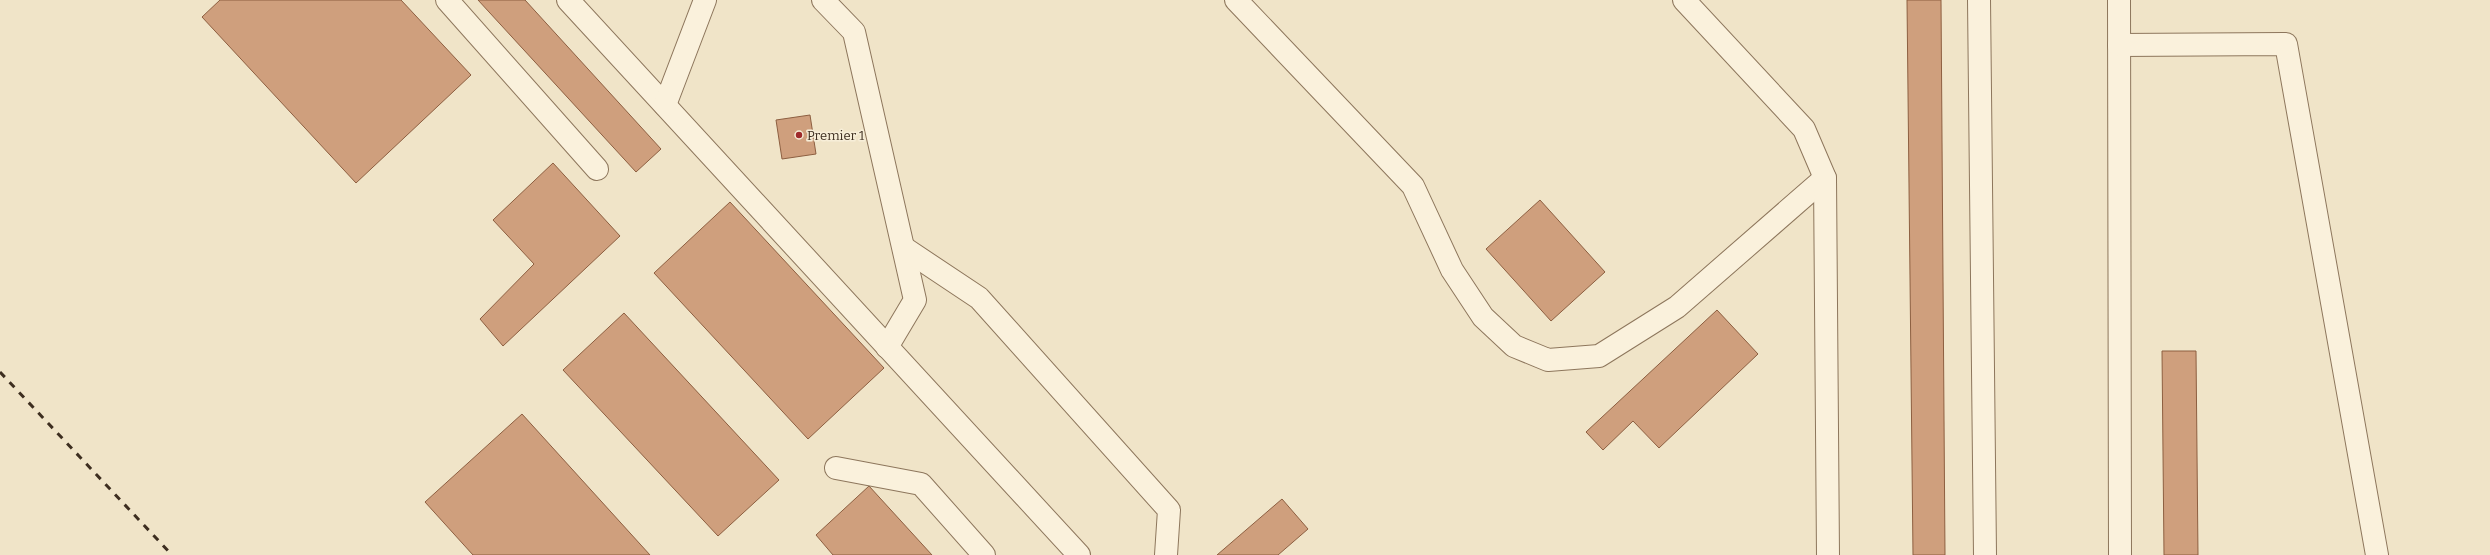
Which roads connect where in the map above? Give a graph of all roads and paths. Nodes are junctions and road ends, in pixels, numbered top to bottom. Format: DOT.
graph roads {
  1 [pos="447,0"];
  2 [pos="568,0"];
  3 [pos="705,0"];
  4 [pos="823,0"];
  5 [pos="1236,0"];
  6 [pos="1684,0"];
  7 [pos="1978,0"];
  8 [pos="2119,0"];
  9 [pos="2119,45"];
  10 [pos="665,105"];
  11 [pos="597,169"];
  12 [pos="1825,178"];
  13 [pos="904,248"];
  14 [pos="887,347"];
  15 [pos="836,468"];
  16 [pos="984,555"];
  17 [pos="1079,555"];
  18 [pos="1166,555"];
  19 [pos="1828,555"];
  20 [pos="1985,555"];
  21 [pos="2120,555"];
  22 [pos="2377,555"];
  1 -- 11 [label="lane"];
  2 -- 10 [label="lane"];
  3 -- 10 [label="lane"];
  4 -- 13 [label="lane"];
  5 -- 12 [label="lane"];
  6 -- 12 [label="lane"];
  7 -- 20 [label="lane"];
  8 -- 9 [label="lane"];
  9 -- 21 [label="lane"];
  9 -- 22 [label="lane"];
  10 -- 14 [label="lane"];
  12 -- 19 [label="lane"];
  13 -- 14 [label="lane"];
  13 -- 18 [label="lane"];
  14 -- 17 [label="lane"];
  15 -- 16 [label="lane"];
}
